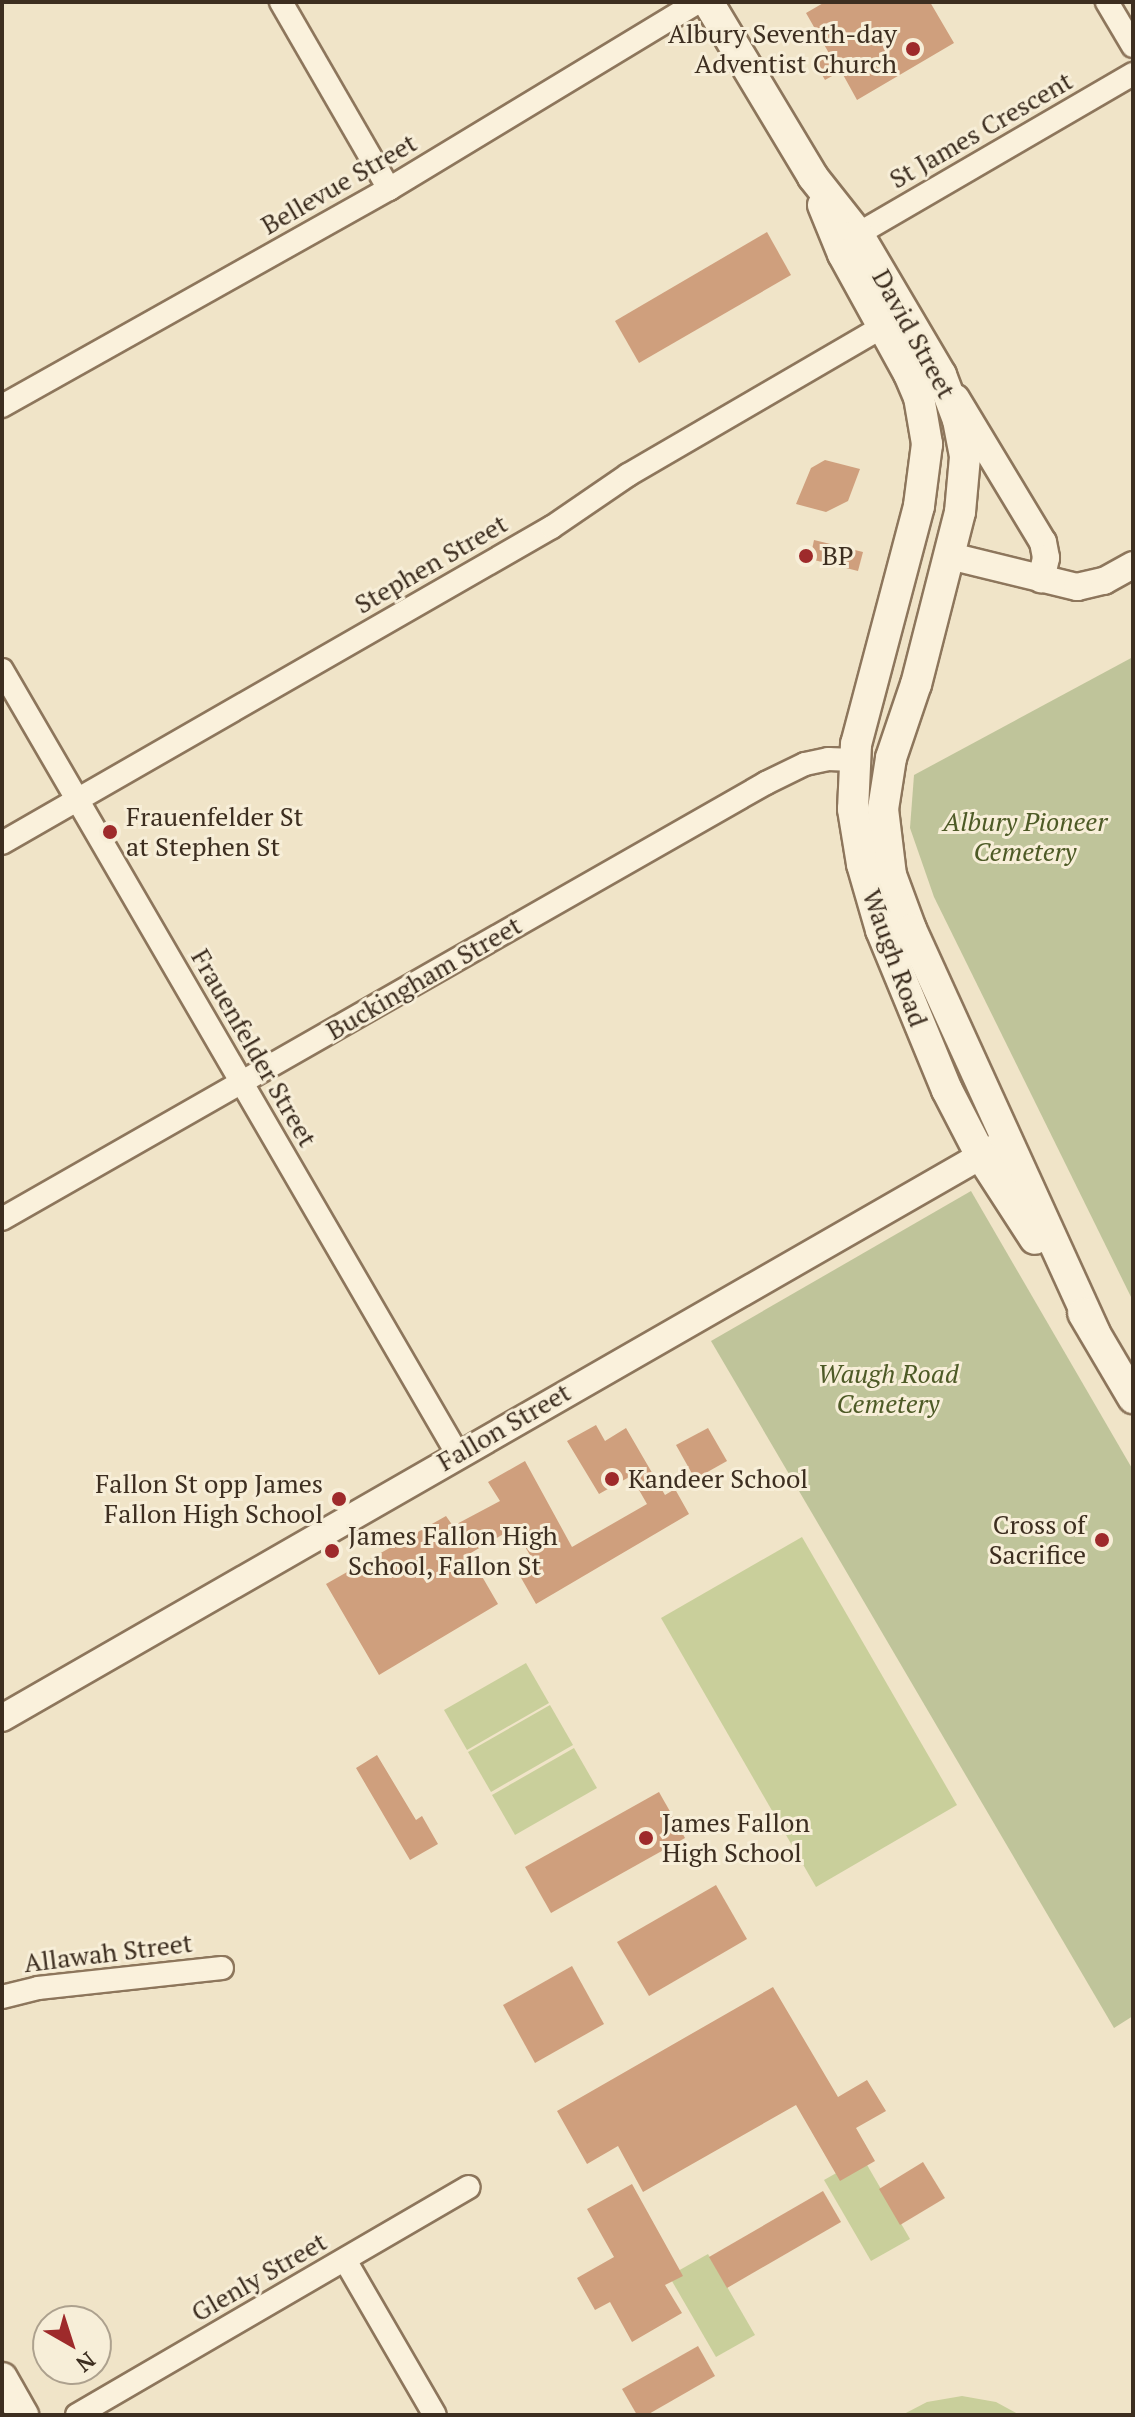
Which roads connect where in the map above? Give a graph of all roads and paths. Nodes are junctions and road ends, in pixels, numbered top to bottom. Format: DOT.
graph roads {
  1 [pos="281,2"];
  2 [pos="698,2"];
  3 [pos="708,2"];
  4 [pos="1107,2"];
  5 [pos="1133,46"];
  6 [pos="1133,74"];
  7 [pos="813,177"];
  8 [pos="389,189"];
  9 [pos="858,234"];
  10 [pos="884,326"];
  11 [pos="941,375"];
  12 [pos="2,406"];
  13 [pos="909,546"];
  14 [pos="950,556"];
  15 [pos="1133,565"];
  16 [pos="1041,579"];
  17 [pos="2,670"];
  18 [pos="854,760"];
  19 [pos="77,801"];
  20 [pos="2,843"];
  21 [pos="242,1082"];
  22 [pos="1008,1141"];
  23 [pos="980,1154"];
  24 [pos="2,1219"];
  25 [pos="1094,1331"];
  26 [pos="1133,1398"];
  27 [pos="457,1453"];
  28 [pos="2,1718"];
  29 [pos="222,1968"];
  30 [pos="2,1997"];
  31 [pos="468,2187"];
  32 [pos="345,2260"];
  33 [pos="2,2378"];
  34 [pos="23,2415"];
  35 [pos="77,2415"];
  36 [pos="435,2415"];
  1 -- 8 [label="street"];
  2 -- 8 [label="street, Bellevue Street"];
  3 -- 7 [label="main road, David Street"];
  4 -- 5 [label="street"];
  6 -- 9 [label="street, St James Crescent"];
  7 -- 9 [label="main road, David Street"];
  7 -- 10 [label="main road, David Street"];
  8 -- 12 [label="street, Bellevue Street"];
  9 -- 11 [label="main road, David Street"];
  10 -- 13 [label="main road, David Street"];
  10 -- 19 [label="street, Stephen Street"];
  11 -- 14 [label="main road, David Street"];
  11 -- 16 [label="street"];
  13 -- 14 [label="main road"];
  13 -- 18 [label="main road, Waugh Road"];
  14 -- 16 [label="street"];
  14 -- 22 [label="main road, Waugh Road"];
  15 -- 16 [label="street"];
  17 -- 19 [label="street, Frauenfelder Street"];
  18 -- 21 [label="street, Buckingham Street"];
  18 -- 23 [label="main road, Waugh Road"];
  19 -- 20 [label="street, Stephen Street"];
  19 -- 21 [label="street, Frauenfelder Street"];
  21 -- 24 [label="street, Buckingham Street"];
  21 -- 27 [label="street, Frauenfelder Street"];
  22 -- 23 [label="street, Fallon Street"];
  22 -- 25 [label="main road, Waugh Road"];
  23 -- 25 [label="main road, Waugh Road"];
  23 -- 27 [label="street, Fallon Street"];
  25 -- 26 [label="main road, Waugh Road"];
  27 -- 28 [label="street, Fallon Street"];
  29 -- 30 [label="street, Allawah Street"];
  31 -- 32 [label="street, Glenly Street"];
  32 -- 35 [label="street, Glenly Street"];
  32 -- 36 [label="street"];
  33 -- 34 [label="main road"];
}
